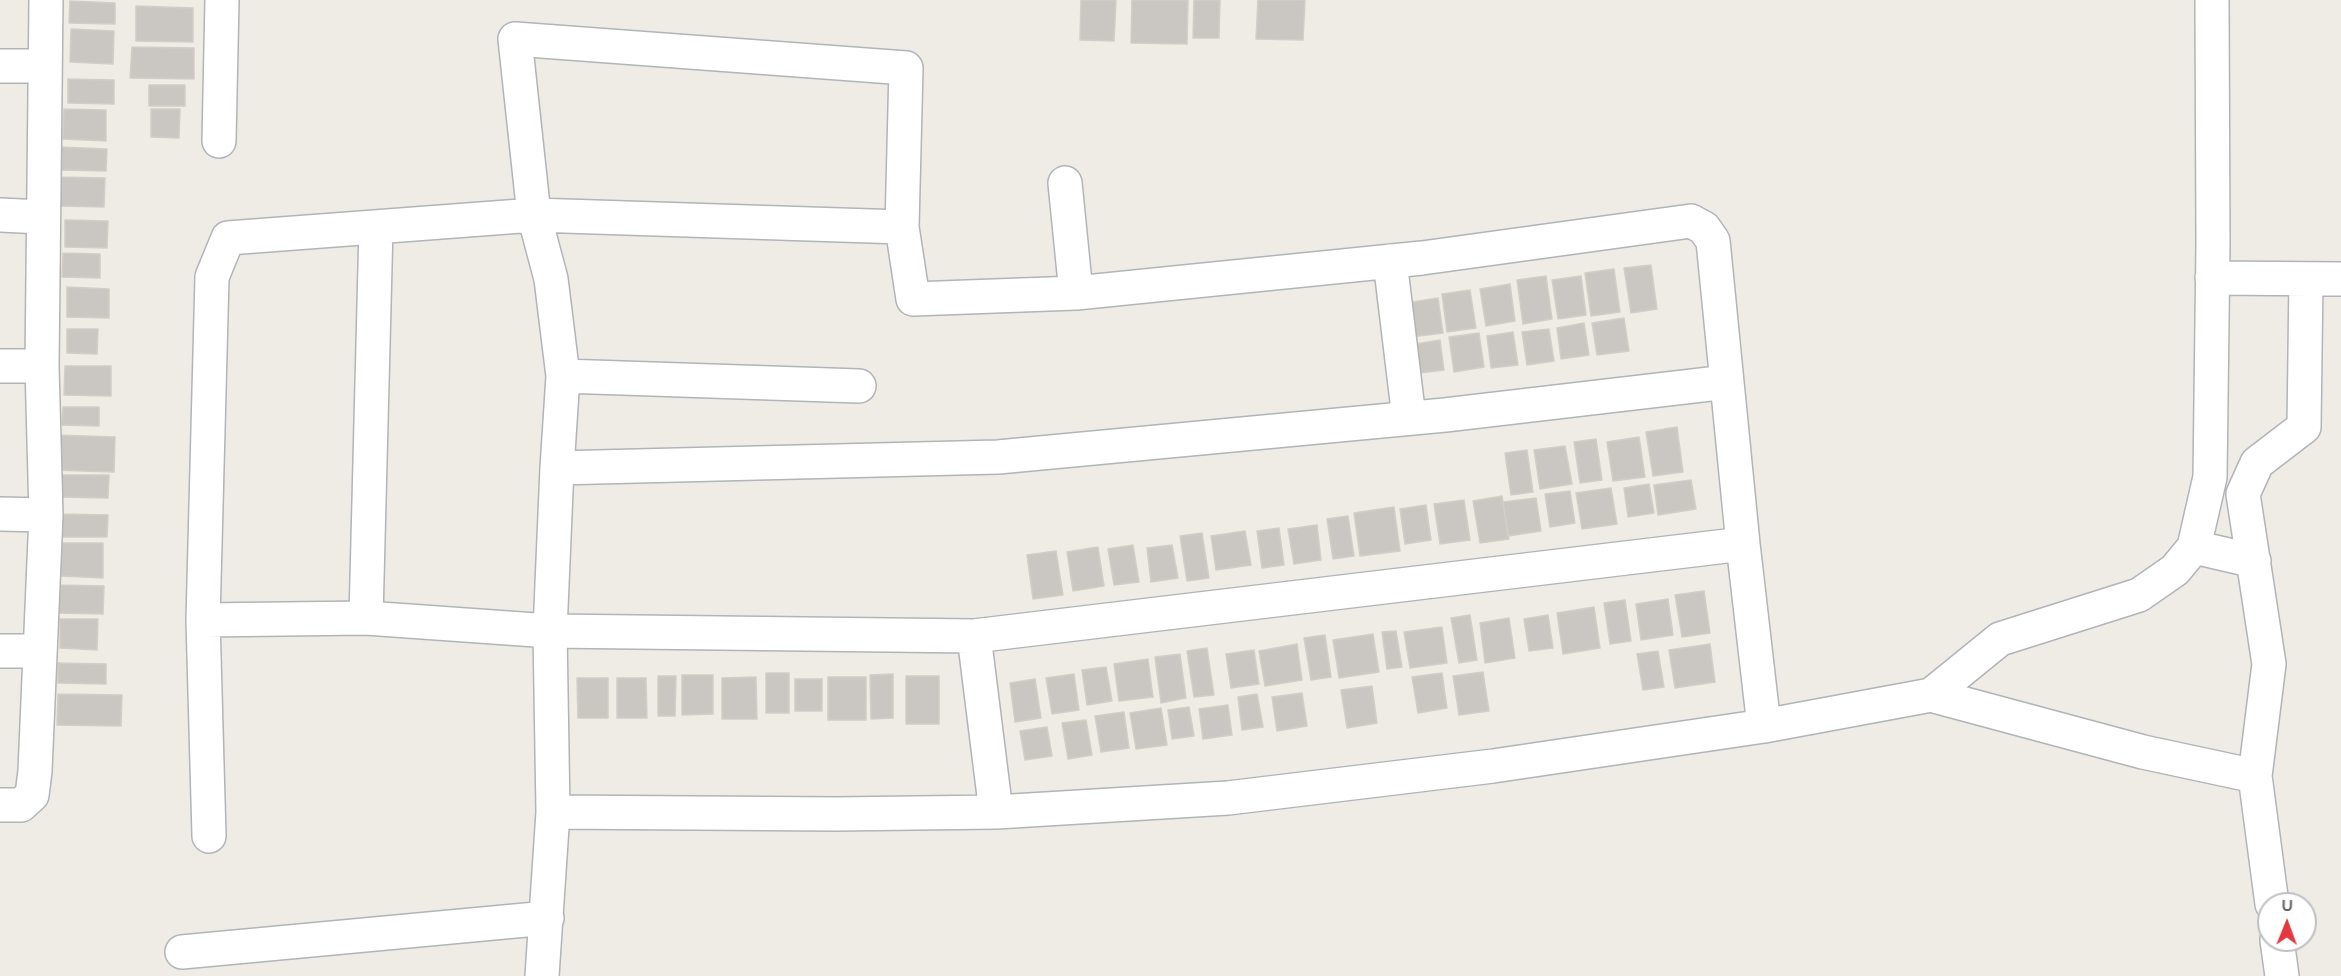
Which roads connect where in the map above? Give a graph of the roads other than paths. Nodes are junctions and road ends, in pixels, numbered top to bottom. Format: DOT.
graph roads {
  1 [pos="46,0"];
  2 [pos="222,0"];
  3 [pos="2212,0"];
  4 [pos="0,66"];
  5 [pos="44,66"];
  6 [pos="219,141"];
  7 [pos="1065,183"];
  8 [pos="534,215"];
  9 [pos="0,216"];
  10 [pos="42,217"];
  11 [pos="902,226"];
  12 [pos="376,227"];
  13 [pos="1390,261"];
  14 [pos="2212,278"];
  15 [pos="2306,279"];
  16 [pos="2341,279"];
  17 [pos="1076,293"];
  18 [pos="0,366"];
  19 [pos="42,366"];
  20 [pos="563,376"];
  21 [pos="1727,382"];
  22 [pos="859,386"];
  23 [pos="1409,418"];
  24 [pos="557,468"];
  25 [pos="0,514"];
  26 [pos="46,515"];
  27 [pos="1743,544"];
  28 [pos="2194,547"];
  29 [pos="2254,561"];
  30 [pos="366,618"];
  31 [pos="203,620"];
  32 [pos="550,631"];
  33 [pos="974,636"];
  34 [pos="0,651"];
  35 [pos="40,651"];
  36 [pos="1931,695"];
  37 [pos="1764,726"];
  38 [pos="2255,776"];
  39 [pos="0,805"];
  40 [pos="553,812"];
  41 [pos="996,812"];
  42 [pos="209,836"];
  43 [pos="2270,892"];
  44 [pos="547,918"];
  45 [pos="182,952"];
  46 [pos="2279,952"];
  47 [pos="542,976"];
  48 [pos="2282,976"];
  1 -- 5 [label="street"];
  2 -- 6 [label="street"];
  3 -- 14 [label="street"];
  4 -- 5 [label="street"];
  5 -- 10 [label="street"];
  7 -- 17 [label="street"];
  8 -- 11 [label="street"];
  8 -- 11 [label="street"];
  8 -- 12 [label="street"];
  8 -- 20 [label="street"];
  9 -- 10 [label="street"];
  10 -- 19 [label="street"];
  11 -- 17 [label="street"];
  12 -- 30 [label="street"];
  12 -- 31 [label="street"];
  13 -- 17 [label="street"];
  13 -- 21 [label="street"];
  13 -- 23 [label="street"];
  14 -- 15 [label="street"];
  14 -- 28 [label="street"];
  15 -- 16 [label="street"];
  15 -- 29 [label="street"];
  18 -- 19 [label="street"];
  19 -- 26 [label="street"];
  20 -- 22 [label="street"];
  20 -- 24 [label="street"];
  21 -- 23 [label="street"];
  21 -- 27 [label="street"];
  23 -- 24 [label="street"];
  24 -- 32 [label="street"];
  25 -- 26 [label="street"];
  26 -- 35 [label="street"];
  27 -- 33 [label="street"];
  27 -- 37 [label="street"];
  28 -- 29 [label="street"];
  28 -- 36 [label="street"];
  29 -- 38 [label="street"];
  30 -- 31 [label="street"];
  30 -- 32 [label="street"];
  31 -- 42 [label="street"];
  32 -- 33 [label="street"];
  32 -- 40 [label="street"];
  33 -- 41 [label="street"];
  34 -- 35 [label="street"];
  35 -- 39 [label="street"];
  36 -- 37 [label="street"];
  36 -- 38 [label="street"];
  37 -- 41 [label="street"];
  38 -- 43 [label="street"];
  40 -- 41 [label="street"];
  40 -- 44 [label="street"];
  44 -- 45 [label="street"];
  44 -- 47 [label="street"];
  46 -- 48 [label="street"];
}
